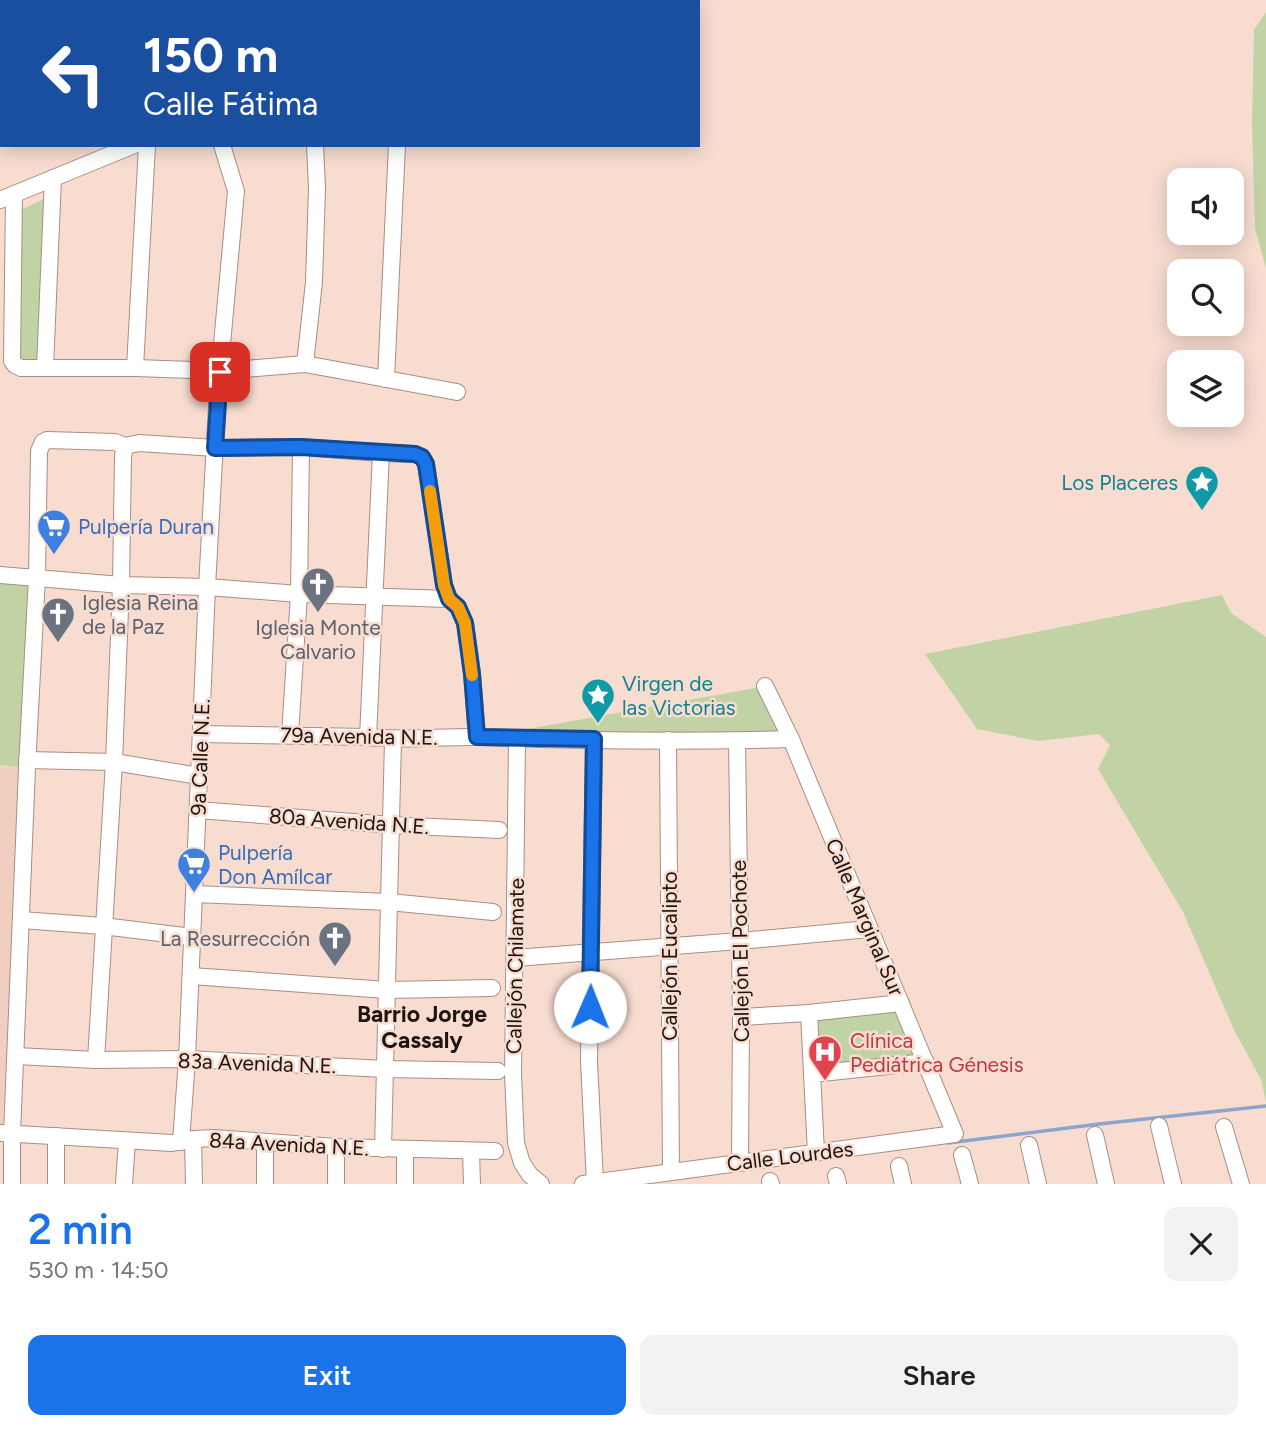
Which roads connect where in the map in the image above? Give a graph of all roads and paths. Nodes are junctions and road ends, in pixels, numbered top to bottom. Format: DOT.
graph roads {
  1 [pos="129,147"];
  2 [pos="148,147"];
  3 [pos="223,147"];
  4 [pos="315,147"];
  5 [pos="397,147"];
  6 [pos="53,178"];
  7 [pos="7,197"];
  8 [pos="305,364"];
  9 [pos="45,368"];
  10 [pos="135,369"];
  11 [pos="386,379"];
  12 [pos="219,380"];
  13 [pos="457,392"];
  14 [pos="125,446"];
  15 [pos="301,447"];
  16 [pos="215,448"];
  17 [pos="382,453"];
  18 [pos="0,575"];
  19 [pos="37,577"];
  20 [pos="121,584"];
  21 [pos="207,587"];
  22 [pos="299,594"];
  23 [pos="375,596"];
  24 [pos="449,599"];
  25 [pos="765,686"];
  26 [pos="201,734"];
  27 [pos="290,735"];
  28 [pos="368,737"];
  29 [pos="477,737"];
  30 [pos="517,738"];
  31 [pos="594,739"];
  32 [pos="791,739"];
  33 [pos="393,740"];
  34 [pos="668,740"];
  35 [pos="737,741"];
  36 [pos="27,760"];
  37 [pos="114,762"];
  38 [pos="200,776"];
  39 [pos="198,810"];
  40 [pos="391,825"];
  41 [pos="499,830"];
  42 [pos="194,894"];
  43 [pos="389,902"];
  44 [pos="493,912"];
  45 [pos="21,920"];
  46 [pos="103,926"];
  47 [pos="869,929"];
  48 [pos="192,937"];
  49 [pos="740,941"];
  50 [pos="668,947"];
  51 [pos="591,953"];
  52 [pos="515,958"];
  53 [pos="191,975"];
  54 [pos="492,988"];
  55 [pos="387,990"];
  56 [pos="901,1003"];
  57 [pos="809,1013"];
  58 [pos="741,1017"];
  59 [pos="16,1056"];
  60 [pos="187,1059"];
  61 [pos="96,1060"];
  62 [pos="926,1062"];
  63 [pos="385,1069"];
  64 [pos="498,1072"];
  65 [pos="812,1074"];
  66 [pos="1159,1126"];
  67 [pos="1224,1127"];
  68 [pos="6,1134"];
  69 [pos="956,1134"];
  70 [pos="1095,1135"];
  71 [pos="56,1136"];
  72 [pos="187,1140"];
  73 [pos="127,1141"];
  74 [pos="265,1142"];
  75 [pos="1029,1145"];
  76 [pos="336,1147"];
  77 [pos="383,1149"];
  78 [pos="405,1150"];
  79 [pos="495,1150"];
  80 [pos="471,1151"];
  81 [pos="816,1153"];
  82 [pos="962,1155"];
  83 [pos="740,1162"];
  84 [pos="899,1166"];
  85 [pos="671,1172"];
  86 [pos="589,1183"];
  87 [pos="12,1184"];
  88 [pos="56,1184"];
  89 [pos="124,1184"];
  90 [pos="194,1184"];
  91 [pos="265,1184"];
  92 [pos="336,1184"];
  93 [pos="405,1184"];
  94 [pos="472,1184"];
  95 [pos="541,1184"];
  96 [pos="903,1184"];
  97 [pos="970,1184"];
  98 [pos="1038,1184"];
  99 [pos="1106,1184"];
  100 [pos="1173,1184"];
  101 [pos="1241,1184"];
  1 -- 6 [label="street"];
  2 -- 10 [label="street"];
  3 -- 12 [label="street, 9a Calle N.E."];
  4 -- 8 [label="street"];
  5 -- 11 [label="street"];
  6 -- 7 [label="street"];
  6 -- 9 [label="street"];
  7 -- 9 [label="street"];
  8 -- 11 [label="street"];
  8 -- 12 [label="street"];
  9 -- 10 [label="street"];
  10 -- 12 [label="street"];
  11 -- 13 [label="street"];
  12 -- 16 [label="street, 9a Calle N.E."];
  14 -- 16 [label="street"];
  14 -- 19 [label="street"];
  14 -- 20 [label="street"];
  15 -- 16 [label="street"];
  15 -- 17 [label="street"];
  15 -- 22 [label="street"];
  16 -- 21 [label="street, 9a Calle N.E."];
  17 -- 23 [label="street"];
  17 -- 24 [label="street"];
  18 -- 19 [label="street"];
  19 -- 20 [label="street"];
  19 -- 36 [label="street"];
  20 -- 21 [label="street"];
  20 -- 37 [label="street"];
  21 -- 22 [label="street"];
  21 -- 26 [label="street, 9a Calle N.E."];
  22 -- 23 [label="street"];
  22 -- 27 [label="street"];
  23 -- 24 [label="street"];
  23 -- 28 [label="street"];
  24 -- 29 [label="street"];
  25 -- 32 [label="street, Calle Marginal Sur"];
  26 -- 27 [label="street, 79a Avenida N.E."];
  26 -- 38 [label="street, 9a Calle N.E."];
  27 -- 28 [label="street, 79a Avenida N.E."];
  28 -- 33 [label="street, 79a Avenida N.E."];
  29 -- 30 [label="street, 79a Avenida N.E."];
  29 -- 33 [label="street, 79a Avenida N.E."];
  30 -- 31 [label="street, 79a Avenida N.E."];
  30 -- 52 [label="street, Callejón Chilamate"];
  31 -- 34 [label="street, 79a Avenida N.E."];
  31 -- 51 [label="street"];
  32 -- 35 [label="street, 79a Avenida N.E."];
  32 -- 47 [label="street, Calle Marginal Sur"];
  33 -- 40 [label="street"];
  34 -- 35 [label="street, 79a Avenida N.E."];
  34 -- 50 [label="street, Callejón Eucalipto"];
  35 -- 49 [label="street, Callejón El Pochote"];
  36 -- 37 [label="street"];
  36 -- 45 [label="street"];
  37 -- 38 [label="street"];
  37 -- 46 [label="street"];
  38 -- 39 [label="street, 9a Calle N.E."];
  39 -- 40 [label="street, 80a Avenida N.E."];
  39 -- 42 [label="street, 9a Calle N.E."];
  40 -- 41 [label="street, 80a Avenida N.E."];
  40 -- 43 [label="street"];
  42 -- 43 [label="street"];
  42 -- 48 [label="street, 9a Calle N.E."];
  43 -- 44 [label="street"];
  43 -- 55 [label="street"];
  45 -- 46 [label="street"];
  45 -- 59 [label="street"];
  46 -- 48 [label="street"];
  46 -- 61 [label="street"];
  47 -- 49 [label="street"];
  47 -- 56 [label="street, Calle Marginal Sur"];
  48 -- 53 [label="street, 9a Calle N.E."];
  49 -- 50 [label="street"];
  49 -- 58 [label="street, Callejón El Pochote"];
  50 -- 51 [label="street"];
  50 -- 85 [label="street, Callejón Eucalipto"];
  51 -- 52 [label="street"];
  51 -- 86 [label="street"];
  52 -- 95 [label="street, Callejón Chilamate"];
  53 -- 55 [label="street"];
  53 -- 60 [label="street, 9a Calle N.E."];
  54 -- 55 [label="street"];
  55 -- 63 [label="street"];
  56 -- 57 [label="street"];
  56 -- 62 [label="street, Calle Marginal Sur"];
  57 -- 58 [label="street"];
  57 -- 65 [label="street"];
  58 -- 83 [label="street, Callejón El Pochote"];
  59 -- 61 [label="street, 83a Avenida N.E."];
  59 -- 68 [label="street"];
  60 -- 61 [label="street, 83a Avenida N.E."];
  60 -- 63 [label="street, 83a Avenida N.E."];
  60 -- 72 [label="street, 9a Calle N.E."];
  62 -- 65 [label="street"];
  62 -- 69 [label="street, Calle Marginal Sur"];
  63 -- 64 [label="street, 83a Avenida N.E."];
  63 -- 77 [label="street"];
  65 -- 81 [label="street"];
  66 -- 100 [label="street"];
  67 -- 101 [label="street"];
  68 -- 71 [label="street, 84a Avenida N.E."];
  68 -- 87 [label="street"];
  69 -- 81 [label="street, Calle Lourdes"];
  70 -- 99 [label="street"];
  71 -- 73 [label="street, 84a Avenida N.E."];
  71 -- 88 [label="street"];
  72 -- 73 [label="street, 84a Avenida N.E."];
  72 -- 74 [label="street, 84a Avenida N.E."];
  72 -- 90 [label="street, 9a Calle N.E."];
  73 -- 89 [label="street"];
  74 -- 76 [label="street, 84a Avenida N.E."];
  74 -- 91 [label="street"];
  75 -- 98 [label="street"];
  76 -- 77 [label="street, 84a Avenida N.E."];
  76 -- 92 [label="street"];
  77 -- 78 [label="street, 84a Avenida N.E."];
  78 -- 80 [label="street, 84a Avenida N.E."];
  78 -- 93 [label="street"];
  79 -- 80 [label="street, 84a Avenida N.E."];
  80 -- 94 [label="street"];
  81 -- 83 [label="street, Calle Lourdes"];
  82 -- 97 [label="street"];
  83 -- 85 [label="street, Calle Lourdes"];
  84 -- 96 [label="street"];
  85 -- 86 [label="street, Calle Lourdes"];
}
